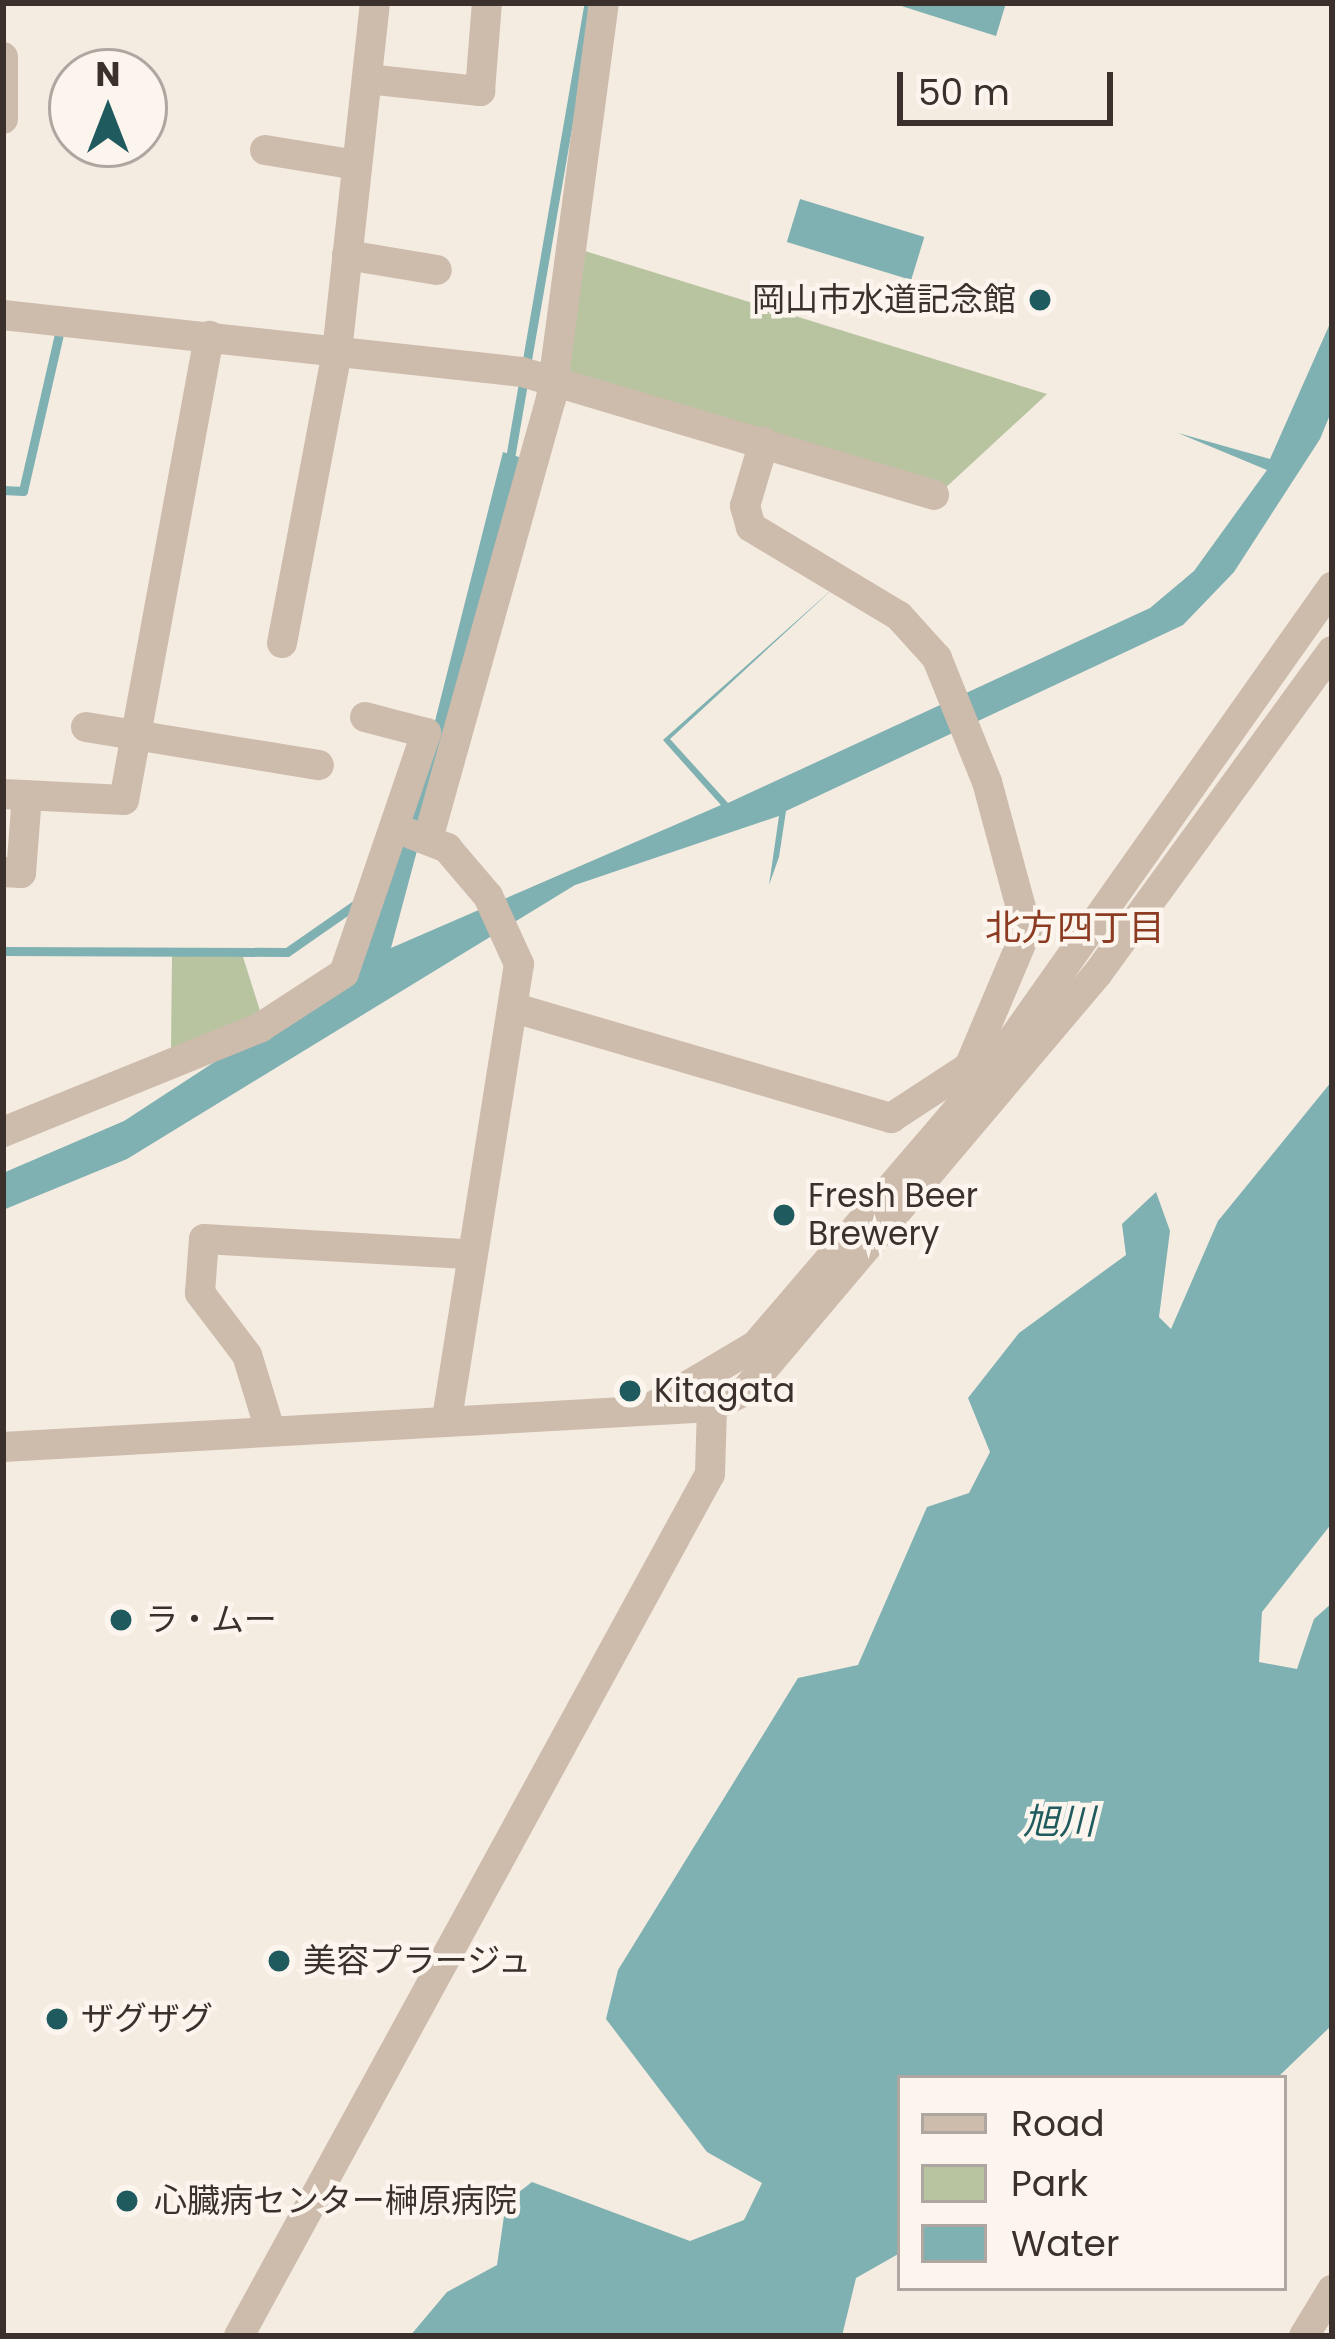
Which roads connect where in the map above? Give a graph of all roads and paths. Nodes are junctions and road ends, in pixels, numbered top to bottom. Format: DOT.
graph roads {
  1 [pos="375,3"];
  2 [pos="487,3"];
  3 [pos="604,3"];
  4 [pos="3,57"];
  5 [pos="367,79"];
  6 [pos="4,101"];
  7 [pos="265,150"];
  8 [pos="357,165"];
  9 [pos="347,255"];
  10 [pos="437,270"];
  11 [pos="3,315"];
  12 [pos="207,344"];
  13 [pos="336,359"];
  14 [pos="539,376"];
  15 [pos="764,442"];
  16 [pos="934,495"];
  17 [pos="1332,587"];
  18 [pos="283,643"];
  19 [pos="1332,652"];
  20 [pos="365,717"];
  21 [pos="86,727"];
  22 [pos="136,733"];
  23 [pos="319,765"];
  24 [pos="15,795"];
  25 [pos="413,835"];
  26 [pos="3,872"];
  27 [pos="518,1009"];
  28 [pos="977,1072"];
  29 [pos="3,1132"];
  30 [pos="467,1254"];
  31 [pos="712,1407"];
  32 [pos="647,1410"];
  33 [pos="447,1420"];
  34 [pos="270,1430"];
  35 [pos="3,1447"];
  36 [pos="1332,2290"];
  37 [pos="239,2336"];
  38 [pos="1304,2336"];
  1 -- 5 [label="street"];
  2 -- 5 [label="street"];
  3 -- 14 [label="street"];
  4 -- 6 [label="street"];
  5 -- 8 [label="street"];
  7 -- 8 [label="street"];
  8 -- 9 [label="street"];
  9 -- 10 [label="street"];
  9 -- 13 [label="street"];
  11 -- 12 [label="street"];
  12 -- 13 [label="street"];
  12 -- 22 [label="street"];
  13 -- 14 [label="street"];
  13 -- 18 [label="street"];
  14 -- 15 [label="street"];
  14 -- 25 [label="street"];
  15 -- 16 [label="street"];
  15 -- 28 [label="street"];
  17 -- 28 [label="street"];
  19 -- 31 [label="street"];
  20 -- 25 [label="street"];
  21 -- 22 [label="street"];
  22 -- 23 [label="street"];
  22 -- 24 [label="street"];
  24 -- 26 [label="street"];
  25 -- 27 [label="street"];
  25 -- 29 [label="street"];
  27 -- 28 [label="street"];
  27 -- 30 [label="street"];
  28 -- 32 [label="street"];
  30 -- 33 [label="street"];
  30 -- 34 [label="street"];
  31 -- 32 [label="street"];
  31 -- 37 [label="street"];
  32 -- 33 [label="street"];
  33 -- 34 [label="street"];
  34 -- 35 [label="street"];
  36 -- 38 [label="street"];
}
